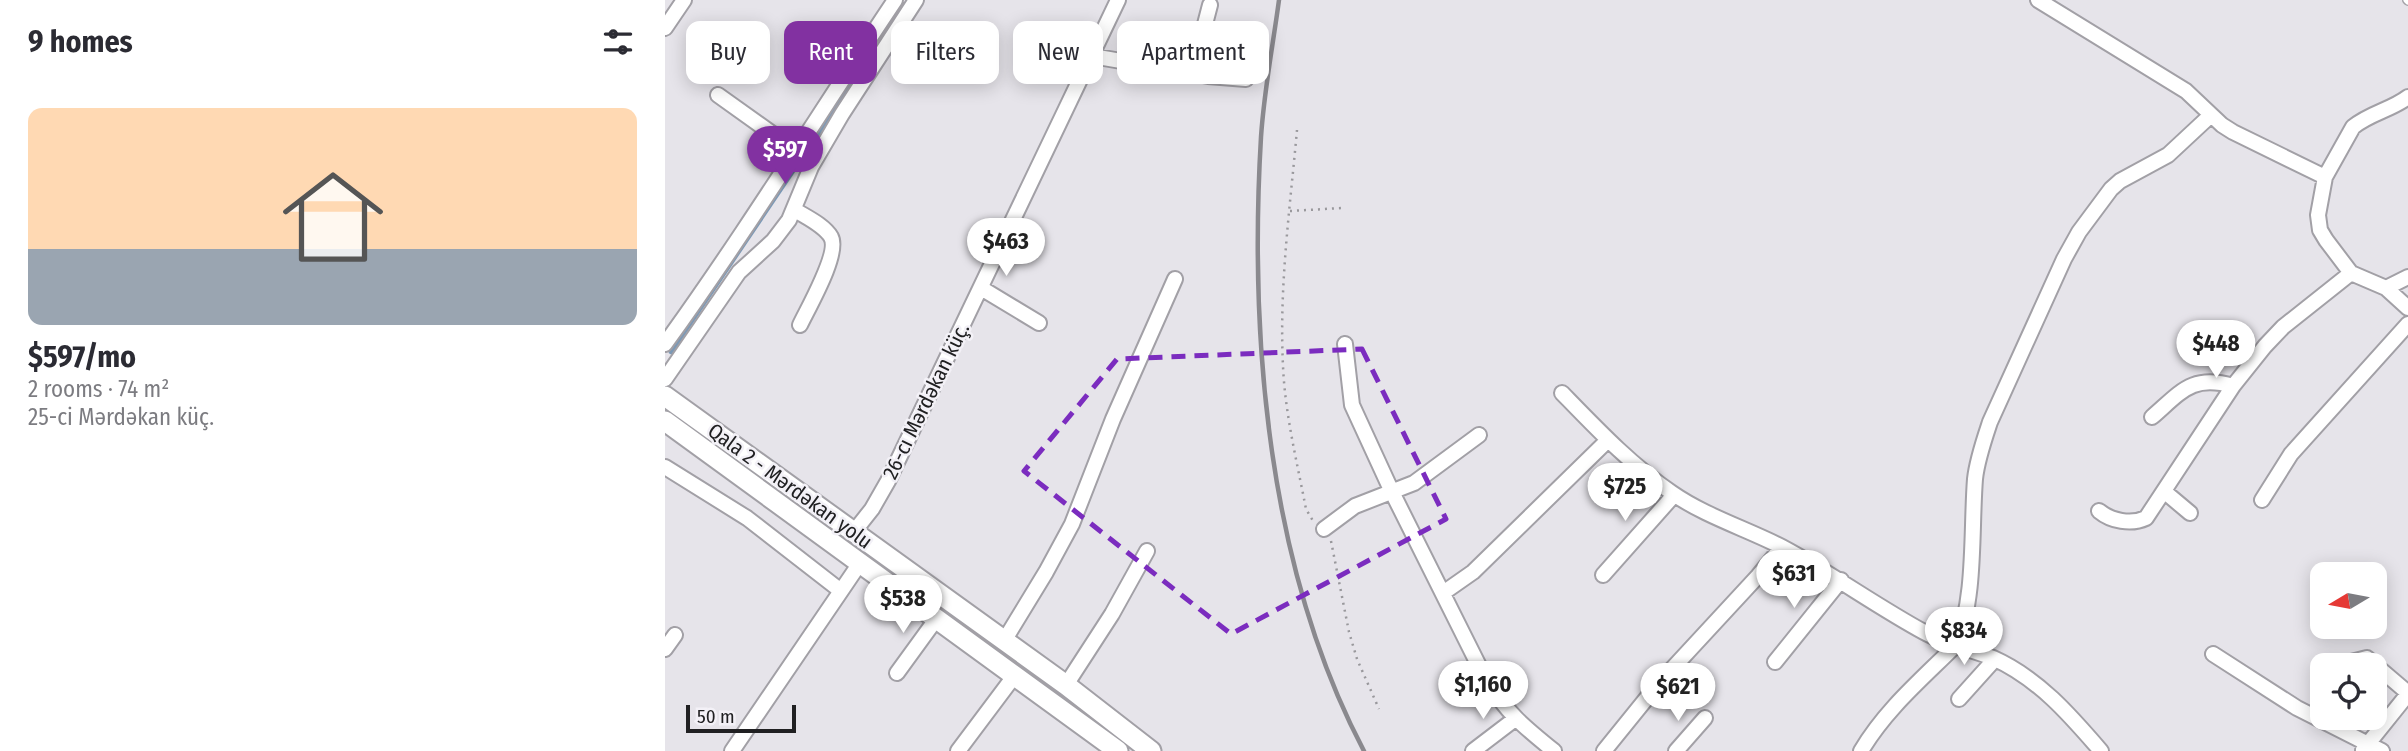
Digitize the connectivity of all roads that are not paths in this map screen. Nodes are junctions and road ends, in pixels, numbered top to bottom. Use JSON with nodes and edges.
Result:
{"nodes":[{"id":1,"x":684,"y":0,"type":"edge"},
{"id":2,"x":895,"y":0,"type":"edge"},
{"id":3,"x":916,"y":0,"type":"edge"},
{"id":4,"x":1118,"y":0,"type":"edge"},
{"id":5,"x":2038,"y":0,"type":"edge"},
{"id":6,"x":1210,"y":5,"type":"dead end"},
{"id":7,"x":1206,"y":21,"type":"edge"},
{"id":8,"x":665,"y":28,"type":"edge"},
{"id":9,"x":1103,"y":32,"type":"edge"},
{"id":10,"x":1079,"y":84,"type":"edge"},
{"id":11,"x":718,"y":95,"type":"dead end"},
{"id":12,"x":2408,"y":97,"type":"edge"},
{"id":13,"x":2211,"y":115,"type":"junction"},
{"id":14,"x":795,"y":150,"type":"junction"},
{"id":15,"x":2325,"y":177,"type":"junction"},
{"id":16,"x":795,"y":210,"type":"junction"},
{"id":17,"x":2351,"y":273,"type":"junction"},
{"id":18,"x":2408,"y":276,"type":"edge"},
{"id":19,"x":1175,"y":279,"type":"dead end"},
{"id":20,"x":981,"y":288,"type":"junction"},
{"id":21,"x":2386,"y":288,"type":"junction"},
{"id":22,"x":2408,"y":308,"type":"edge"},
{"id":23,"x":1039,"y":323,"type":"dead end"},
{"id":24,"x":2408,"y":324,"type":"edge"},
{"id":25,"x":800,"y":325,"type":"dead end"},
{"id":26,"x":665,"y":344,"type":"edge"},
{"id":27,"x":1345,"y":344,"type":"dead end"},
{"id":28,"x":665,"y":379,"type":"edge"},
{"id":29,"x":2233,"y":386,"type":"junction"},
{"id":30,"x":1562,"y":393,"type":"dead end"},
{"id":31,"x":665,"y":396,"type":"edge"},
{"id":32,"x":2153,"y":417,"type":"dead end"},
{"id":33,"x":665,"y":421,"type":"edge"},
{"id":34,"x":1479,"y":435,"type":"dead end"},
{"id":35,"x":1608,"y":440,"type":"junction"},
{"id":36,"x":665,"y":467,"type":"edge"},
{"id":37,"x":1392,"y":492,"type":"junction"},
{"id":38,"x":2165,"y":492,"type":"junction"},
{"id":39,"x":1674,"y":495,"type":"junction"},
{"id":40,"x":2262,"y":500,"type":"dead end"},
{"id":41,"x":2099,"y":510,"type":"dead end"},
{"id":42,"x":2190,"y":513,"type":"dead end"},
{"id":43,"x":1324,"y":529,"type":"road end"},
{"id":44,"x":853,"y":533,"type":"junction"},
{"id":45,"x":1782,"y":547,"type":"junction"},
{"id":46,"x":841,"y":549,"type":"junction"},
{"id":47,"x":1147,"y":551,"type":"dead end"},
{"id":48,"x":860,"y":563,"type":"junction"},
{"id":49,"x":1603,"y":575,"type":"dead end"},
{"id":50,"x":1841,"y":580,"type":"junction"},
{"id":51,"x":841,"y":591,"type":"junction"},
{"id":52,"x":1443,"y":593,"type":"junction"},
{"id":53,"x":937,"y":618,"type":"junction"},
{"id":54,"x":675,"y":635,"type":"dead end"},
{"id":55,"x":1004,"y":641,"type":"junction"},
{"id":56,"x":1956,"y":645,"type":"junction"},
{"id":57,"x":665,"y":649,"type":"edge"},
{"id":58,"x":2213,"y":654,"type":"dead end"},
{"id":59,"x":1995,"y":659,"type":"junction"},
{"id":60,"x":1775,"y":662,"type":"dead end"},
{"id":61,"x":897,"y":673,"type":"dead end"},
{"id":62,"x":1015,"y":675,"type":"junction"},
{"id":63,"x":2387,"y":675,"type":"edge"},
{"id":64,"x":1066,"y":685,"type":"junction"},
{"id":65,"x":2408,"y":693,"type":"edge"},
{"id":66,"x":1959,"y":699,"type":"dead end"},
{"id":67,"x":1705,"y":718,"type":"dead end"},
{"id":68,"x":1515,"y":719,"type":"junction"},
{"id":69,"x":2365,"y":747,"type":"edge"},
{"id":70,"x":1112,"y":749,"type":"edge"},
{"id":71,"x":731,"y":751,"type":"edge"},
{"id":72,"x":958,"y":751,"type":"edge"},
{"id":73,"x":1151,"y":751,"type":"edge"},
{"id":74,"x":1473,"y":751,"type":"edge"},
{"id":75,"x":1555,"y":751,"type":"edge"},
{"id":76,"x":1604,"y":751,"type":"edge"},
{"id":77,"x":1676,"y":751,"type":"edge"},
{"id":78,"x":1861,"y":751,"type":"edge"},
{"id":79,"x":2101,"y":751,"type":"edge"},
{"id":80,"x":2382,"y":751,"type":"edge"}],
"edges":[{"from":1,"to":8,"type":"street"},
{"from":2,"to":14,"type":"street"},
{"from":3,"to":16,"type":"street"},
{"from":4,"to":9,"type":"street","name":"26-cı Mərdəkan küç."},
{"from":5,"to":13,"type":"street"},
{"from":6,"to":7,"type":"street"},
{"from":10,"to":20,"type":"street","name":"26-cı Mərdəkan küç."},
{"from":11,"to":14,"type":"street"},
{"from":12,"to":15,"type":"street"},
{"from":13,"to":15,"type":"street"},
{"from":13,"to":56,"type":"street"},
{"from":14,"to":26,"type":"street"},
{"from":15,"to":17,"type":"street"},
{"from":16,"to":25,"type":"street"},
{"from":16,"to":28,"type":"street"},
{"from":17,"to":21,"type":"street"},
{"from":17,"to":29,"type":"street"},
{"from":18,"to":21,"type":"street"},
{"from":19,"to":55,"type":"street"},
{"from":20,"to":23,"type":"street"},
{"from":20,"to":44,"type":"street","name":"26-cı Mərdəkan küç."},
{"from":21,"to":22,"type":"street"},
{"from":24,"to":40,"type":"street"},
{"from":27,"to":37,"type":"street"},
{"from":29,"to":32,"type":"street"},
{"from":29,"to":38,"type":"street"},
{"from":30,"to":35,"type":"street"},
{"from":31,"to":44,"type":"main road","name":"Qala 2 - Mərdəkan yolu"},
{"from":33,"to":46,"type":"main road"},
{"from":34,"to":37,"type":"street"},
{"from":35,"to":39,"type":"street"},
{"from":35,"to":52,"type":"street"},
{"from":36,"to":51,"type":"street"},
{"from":37,"to":43,"type":"street"},
{"from":37,"to":52,"type":"street"},
{"from":38,"to":41,"type":"street"},
{"from":38,"to":42,"type":"street"},
{"from":39,"to":45,"type":"street"},
{"from":39,"to":49,"type":"street"},
{"from":44,"to":46,"type":"main road"},
{"from":44,"to":55,"type":"main road","name":"Qala 2 - Mərdəkan yolu"},
{"from":45,"to":50,"type":"street"},
{"from":45,"to":76,"type":"street"},
{"from":46,"to":48,"type":"main road"},
{"from":47,"to":64,"type":"street"},
{"from":48,"to":51,"type":"street"},
{"from":48,"to":53,"type":"main road"},
{"from":50,"to":56,"type":"street"},
{"from":50,"to":60,"type":"street"},
{"from":51,"to":71,"type":"street"},
{"from":52,"to":68,"type":"street"},
{"from":53,"to":61,"type":"street"},
{"from":53,"to":62,"type":"main road"},
{"from":54,"to":57,"type":"street"},
{"from":55,"to":64,"type":"main road","name":"Qala 2 - Mərdəkan yolu"},
{"from":56,"to":59,"type":"street"},
{"from":56,"to":78,"type":"street"},
{"from":58,"to":69,"type":"street"},
{"from":59,"to":66,"type":"street"},
{"from":59,"to":79,"type":"street"},
{"from":62,"to":70,"type":"main road"},
{"from":62,"to":72,"type":"street"},
{"from":63,"to":65,"type":"street"},
{"from":64,"to":73,"type":"main road","name":"Qala 2 - Mərdəkan yolu"},
{"from":65,"to":69,"type":"street"},
{"from":67,"to":77,"type":"street"},
{"from":68,"to":74,"type":"street"},
{"from":68,"to":75,"type":"street"},
{"from":69,"to":80,"type":"street"}]}
